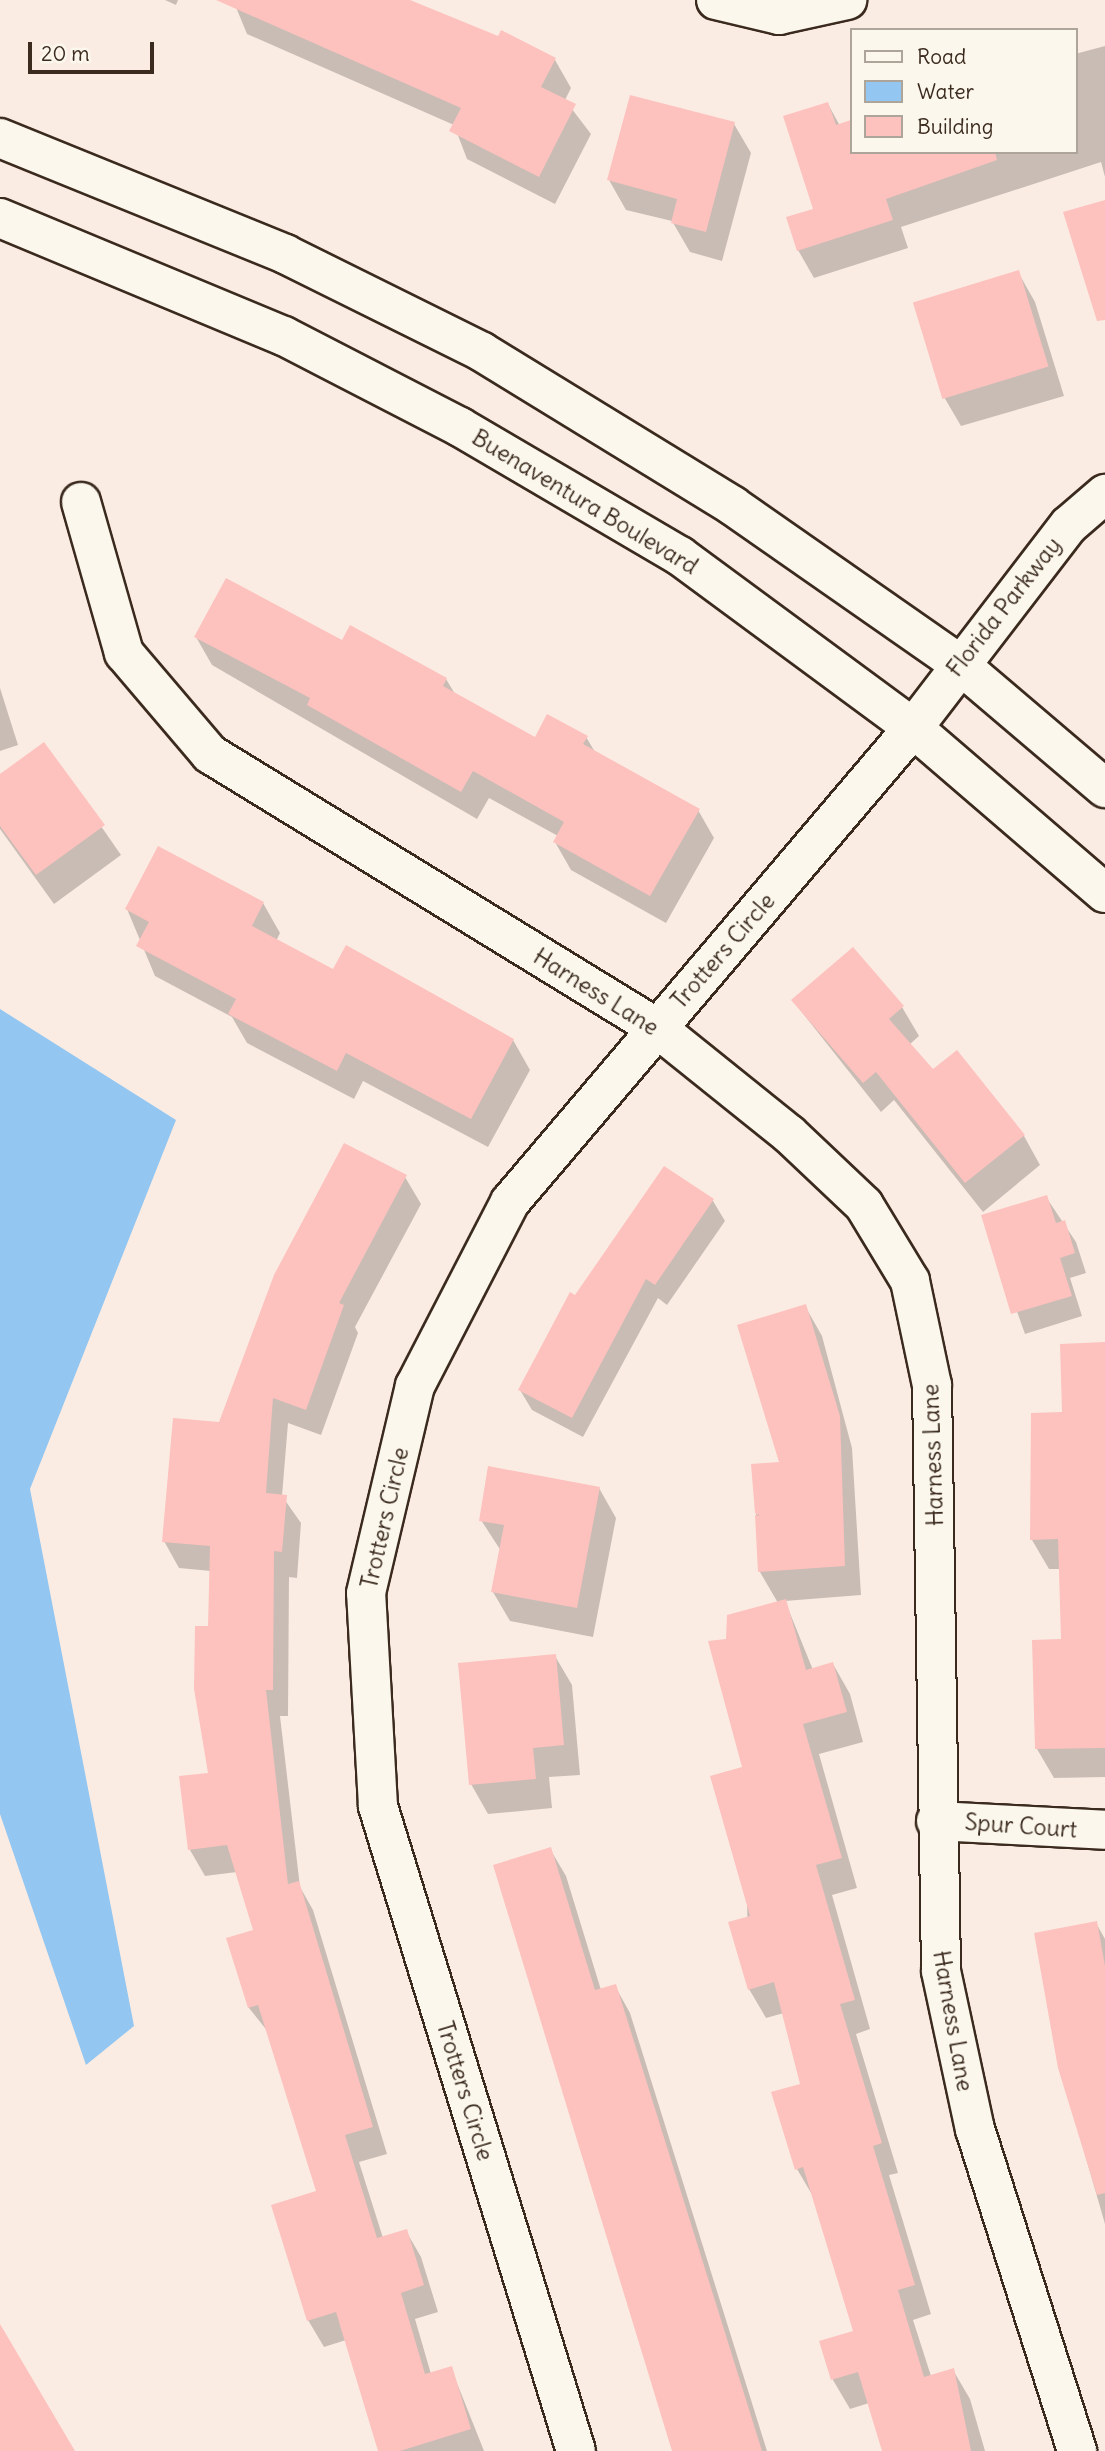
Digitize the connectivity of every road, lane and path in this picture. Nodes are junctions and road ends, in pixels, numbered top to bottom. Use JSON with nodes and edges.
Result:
{"nodes":[{"id":1,"x":716,"y":0,"type":"edge"},
{"id":2,"x":846,"y":0,"type":"edge"},
{"id":3,"x":0,"y":138,"type":"edge"},
{"id":4,"x":0,"y":218,"type":"edge"},
{"id":5,"x":1105,"y":494,"type":"edge"},
{"id":6,"x":82,"y":502,"type":"dead end"},
{"id":7,"x":958,"y":663,"type":"junction"},
{"id":8,"x":913,"y":728,"type":"junction"},
{"id":9,"x":1105,"y":788,"type":"edge"},
{"id":10,"x":1105,"y":893,"type":"edge"},
{"id":11,"x":657,"y":1028,"type":"junction"},
{"id":12,"x":936,"y":1821,"type":"junction"},
{"id":13,"x":1105,"y":1830,"type":"edge"},
{"id":14,"x":576,"y":2451,"type":"edge"},
{"id":15,"x":1077,"y":2451,"type":"edge"}],
"edges":[{"from":1,"to":2,"type":"street"},
{"from":3,"to":7,"type":"street"},
{"from":4,"to":8,"type":"street","name":"Buenaventura Boulevard"},
{"from":5,"to":7,"type":"street","name":"Florida Parkway"},
{"from":6,"to":11,"type":"street","name":"Harness Lane"},
{"from":7,"to":8,"type":"street","name":"Florida Parkway"},
{"from":7,"to":9,"type":"street"},
{"from":8,"to":10,"type":"street","name":"Buenaventura Boulevard"},
{"from":8,"to":11,"type":"street","name":"Trotters Circle"},
{"from":11,"to":12,"type":"street","name":"Harness Lane"},
{"from":11,"to":14,"type":"street","name":"Trotters Circle"},
{"from":12,"to":13,"type":"street","name":"Spur Court"},
{"from":12,"to":15,"type":"street","name":"Harness Lane"}]}
